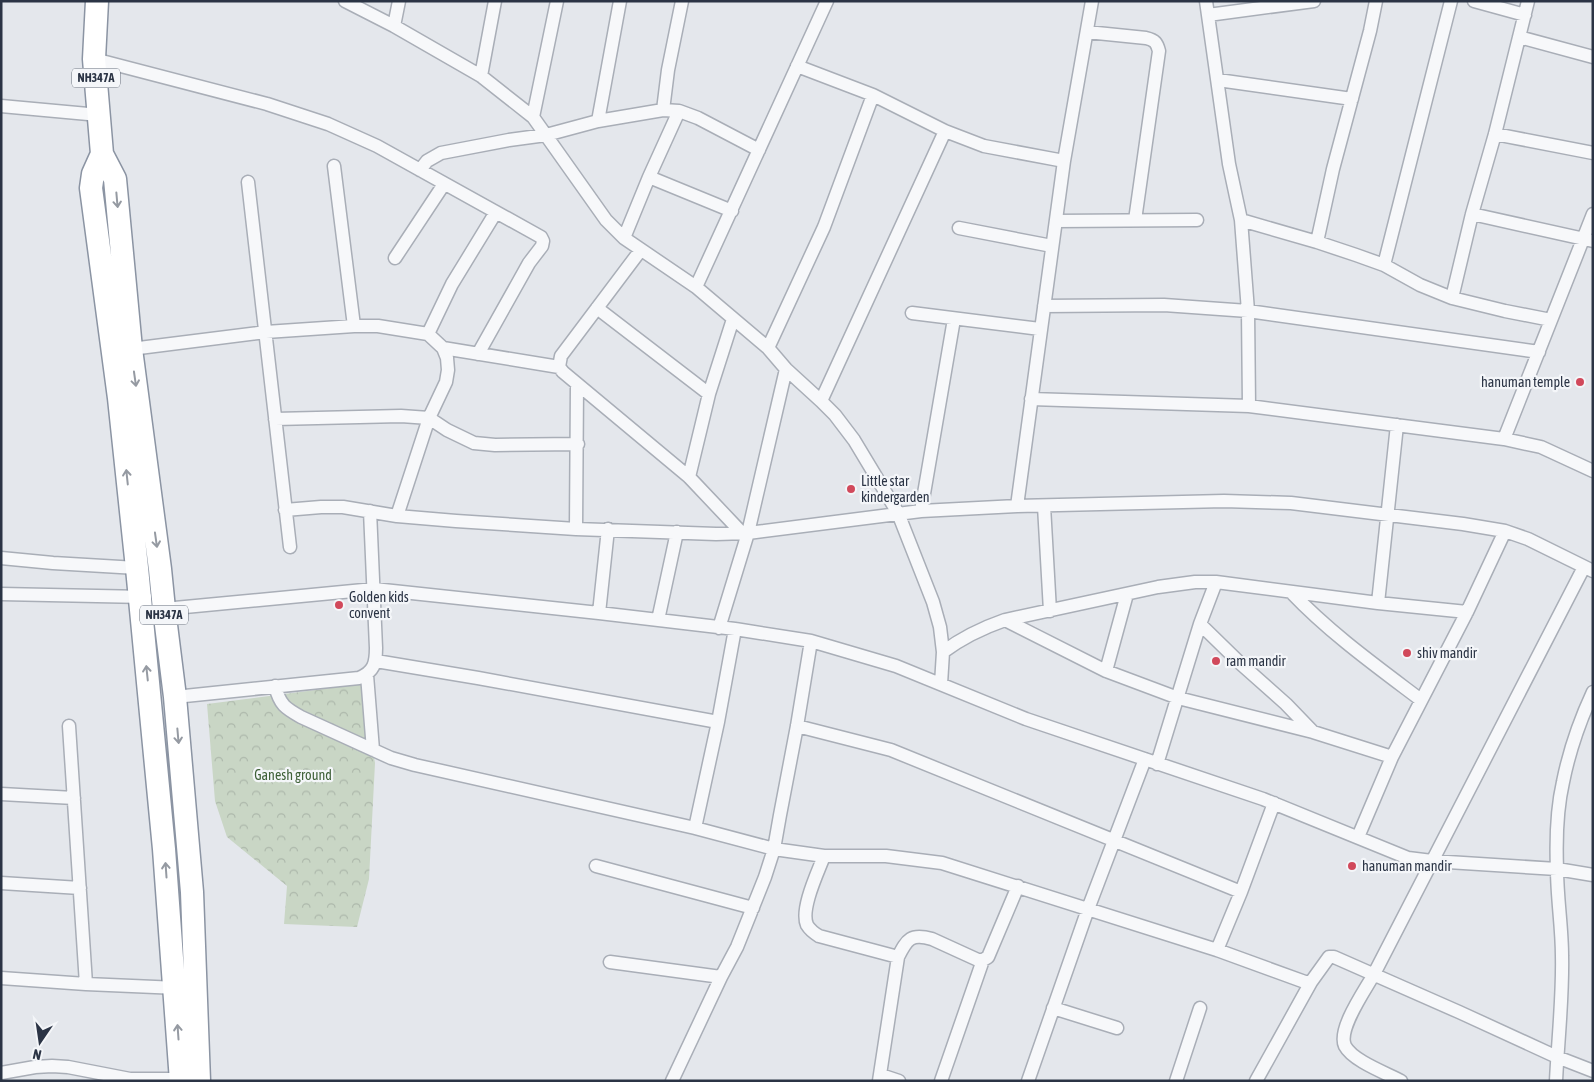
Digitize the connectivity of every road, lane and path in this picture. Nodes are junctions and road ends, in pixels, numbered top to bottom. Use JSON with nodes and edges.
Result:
{"nodes":[{"id":1,"x":97,"y":1,"type":"edge"},
{"id":2,"x":345,"y":1,"type":"edge"},
{"id":3,"x":399,"y":1,"type":"edge"},
{"id":4,"x":495,"y":1,"type":"edge"},
{"id":5,"x":557,"y":1,"type":"edge"},
{"id":6,"x":620,"y":1,"type":"edge"},
{"id":7,"x":682,"y":1,"type":"edge"},
{"id":8,"x":827,"y":1,"type":"edge"},
{"id":9,"x":1092,"y":1,"type":"edge"},
{"id":10,"x":1206,"y":1,"type":"edge"},
{"id":11,"x":1314,"y":1,"type":"edge"},
{"id":12,"x":1376,"y":1,"type":"edge"},
{"id":13,"x":1451,"y":1,"type":"edge"},
{"id":14,"x":1474,"y":1,"type":"edge"},
{"id":15,"x":1528,"y":1,"type":"edge"},
{"id":16,"x":1208,"y":15,"type":"junction"},
{"id":17,"x":1525,"y":15,"type":"junction"},
{"id":18,"x":394,"y":26,"type":"junction"},
{"id":19,"x":1087,"y":32,"type":"junction"},
{"id":20,"x":1519,"y":37,"type":"junction"},
{"id":21,"x":1593,"y":57,"type":"edge"},
{"id":22,"x":94,"y":59,"type":"junction"},
{"id":23,"x":797,"y":66,"type":"junction"},
{"id":24,"x":481,"y":76,"type":"junction"},
{"id":25,"x":1218,"y":80,"type":"junction"},
{"id":26,"x":873,"y":96,"type":"junction"},
{"id":27,"x":1352,"y":99,"type":"junction"},
{"id":28,"x":1,"y":106,"type":"edge"},
{"id":29,"x":663,"y":110,"type":"junction"},
{"id":30,"x":678,"y":111,"type":"junction"},
{"id":31,"x":99,"y":115,"type":"junction"},
{"id":32,"x":533,"y":117,"type":"junction"},
{"id":33,"x":598,"y":121,"type":"junction"},
{"id":34,"x":945,"y":131,"type":"junction"},
{"id":35,"x":1495,"y":134,"type":"junction"},
{"id":36,"x":546,"y":135,"type":"junction"},
{"id":37,"x":759,"y":150,"type":"junction"},
{"id":38,"x":1593,"y":153,"type":"edge"},
{"id":39,"x":102,"y":154,"type":"junction"},
{"id":40,"x":1064,"y":161,"type":"junction"},
{"id":41,"x":334,"y":166,"type":"dead end"},
{"id":42,"x":420,"y":170,"type":"junction"},
{"id":43,"x":649,"y":177,"type":"junction"},
{"id":44,"x":248,"y":182,"type":"dead end"},
{"id":45,"x":444,"y":184,"type":"junction"},
{"id":46,"x":732,"y":211,"type":"junction"},
{"id":47,"x":496,"y":212,"type":"junction"},
{"id":48,"x":1472,"y":214,"type":"junction"},
{"id":49,"x":1593,"y":214,"type":"edge"},
{"id":50,"x":1135,"y":220,"type":"junction"},
{"id":51,"x":1196,"y":220,"type":"dead end"},
{"id":52,"x":1241,"y":220,"type":"junction"},
{"id":53,"x":1056,"y":221,"type":"junction"},
{"id":54,"x":959,"y":228,"type":"dead end"},
{"id":55,"x":624,"y":238,"type":"junction"},
{"id":56,"x":1588,"y":240,"type":"edge"},
{"id":57,"x":1317,"y":242,"type":"junction"},
{"id":58,"x":1052,"y":246,"type":"junction"},
{"id":59,"x":640,"y":250,"type":"junction"},
{"id":60,"x":395,"y":258,"type":"dead end"},
{"id":61,"x":1384,"y":265,"type":"junction"},
{"id":62,"x":696,"y":287,"type":"junction"},
{"id":63,"x":1452,"y":298,"type":"junction"},
{"id":64,"x":1044,"y":306,"type":"junction"},
{"id":65,"x":597,"y":308,"type":"junction"},
{"id":66,"x":1248,"y":310,"type":"junction"},
{"id":67,"x":912,"y":313,"type":"dead end"},
{"id":68,"x":733,"y":319,"type":"junction"},
{"id":69,"x":954,"y":319,"type":"junction"},
{"id":70,"x":1551,"y":320,"type":"junction"},
{"id":71,"x":354,"y":326,"type":"junction"},
{"id":72,"x":1040,"y":329,"type":"junction"},
{"id":73,"x":266,"y":332,"type":"junction"},
{"id":74,"x":428,"y":334,"type":"junction"},
{"id":75,"x":443,"y":348,"type":"junction"},
{"id":76,"x":768,"y":348,"type":"junction"},
{"id":77,"x":131,"y":349,"type":"junction"},
{"id":78,"x":1539,"y":352,"type":"junction"},
{"id":79,"x":478,"y":354,"type":"junction"},
{"id":80,"x":560,"y":367,"type":"junction"},
{"id":81,"x":786,"y":370,"type":"junction"},
{"id":82,"x":577,"y":384,"type":"junction"},
{"id":83,"x":709,"y":394,"type":"junction"},
{"id":84,"x":1031,"y":399,"type":"junction"},
{"id":85,"x":821,"y":401,"type":"junction"},
{"id":86,"x":1249,"y":406,"type":"junction"},
{"id":87,"x":429,"y":418,"type":"junction"},
{"id":88,"x":275,"y":419,"type":"junction"},
{"id":89,"x":1396,"y":425,"type":"junction"},
{"id":90,"x":1504,"y":439,"type":"junction"},
{"id":91,"x":578,"y":444,"type":"junction"},
{"id":92,"x":1593,"y":471,"type":"edge"},
{"id":93,"x":690,"y":477,"type":"junction"},
{"id":94,"x":1017,"y":506,"type":"junction"},
{"id":95,"x":1044,"y":506,"type":"junction"},
{"id":96,"x":285,"y":510,"type":"junction"},
{"id":97,"x":370,"y":511,"type":"junction"},
{"id":98,"x":920,"y":511,"type":"junction"},
{"id":99,"x":898,"y":513,"type":"junction"},
{"id":100,"x":1387,"y":514,"type":"junction"},
{"id":101,"x":397,"y":516,"type":"junction"},
{"id":102,"x":576,"y":529,"type":"junction"},
{"id":103,"x":608,"y":529,"type":"junction"},
{"id":104,"x":1505,"y":531,"type":"junction"},
{"id":105,"x":677,"y":532,"type":"junction"},
{"id":106,"x":745,"y":533,"type":"junction"},
{"id":107,"x":290,"y":547,"type":"dead end"},
{"id":108,"x":1,"y":558,"type":"edge"},
{"id":109,"x":137,"y":568,"type":"junction"},
{"id":110,"x":1588,"y":569,"type":"edge"},
{"id":111,"x":1216,"y":582,"type":"junction"},
{"id":112,"x":374,"y":589,"type":"junction"},
{"id":113,"x":1291,"y":592,"type":"junction"},
{"id":114,"x":1,"y":594,"type":"edge"},
{"id":115,"x":1127,"y":594,"type":"junction"},
{"id":116,"x":140,"y":597,"type":"junction"},
{"id":117,"x":1378,"y":603,"type":"junction"},
{"id":118,"x":163,"y":604,"type":"junction"},
{"id":119,"x":1050,"y":611,"type":"junction"},
{"id":120,"x":1467,"y":612,"type":"junction"},
{"id":121,"x":599,"y":613,"type":"junction"},
{"id":122,"x":658,"y":620,"type":"junction"},
{"id":123,"x":1005,"y":620,"type":"junction"},
{"id":124,"x":1200,"y":624,"type":"junction"},
{"id":125,"x":719,"y":628,"type":"junction"},
{"id":126,"x":735,"y":630,"type":"junction"},
{"id":127,"x":810,"y":641,"type":"junction"},
{"id":128,"x":943,"y":652,"type":"junction"},
{"id":129,"x":376,"y":661,"type":"junction"},
{"id":130,"x":1106,"y":671,"type":"junction"},
{"id":131,"x":366,"y":675,"type":"junction"},
{"id":132,"x":940,"y":684,"type":"junction"},
{"id":133,"x":276,"y":686,"type":"junction"},
{"id":134,"x":1593,"y":692,"type":"edge"},
{"id":135,"x":174,"y":697,"type":"junction"},
{"id":136,"x":1178,"y":698,"type":"junction"},
{"id":137,"x":1421,"y":700,"type":"junction"},
{"id":138,"x":718,"y":722,"type":"junction"},
{"id":139,"x":70,"y":726,"type":"dead end"},
{"id":140,"x":797,"y":726,"type":"junction"},
{"id":141,"x":1313,"y":732,"type":"junction"},
{"id":142,"x":373,"y":750,"type":"junction"},
{"id":143,"x":1392,"y":756,"type":"junction"},
{"id":144,"x":1151,"y":761,"type":"junction"},
{"id":145,"x":1,"y":794,"type":"edge"},
{"id":146,"x":74,"y":798,"type":"junction"},
{"id":147,"x":1274,"y":803,"type":"junction"},
{"id":148,"x":695,"y":828,"type":"junction"},
{"id":149,"x":1358,"y":837,"type":"junction"},
{"id":150,"x":1113,"y":841,"type":"junction"},
{"id":151,"x":774,"y":849,"type":"junction"},
{"id":152,"x":824,"y":856,"type":"junction"},
{"id":153,"x":1432,"y":861,"type":"junction"},
{"id":154,"x":596,"y":866,"type":"dead end"},
{"id":155,"x":1557,"y":869,"type":"junction"},
{"id":156,"x":1593,"y":875,"type":"edge"},
{"id":157,"x":1,"y":883,"type":"edge"},
{"id":158,"x":1018,"y":886,"type":"junction"},
{"id":159,"x":80,"y":888,"type":"junction"},
{"id":160,"x":1241,"y":892,"type":"junction"},
{"id":161,"x":754,"y":908,"type":"junction"},
{"id":162,"x":1088,"y":909,"type":"junction"},
{"id":163,"x":1217,"y":950,"type":"junction"},
{"id":164,"x":898,"y":957,"type":"junction"},
{"id":165,"x":983,"y":960,"type":"junction"},
{"id":166,"x":610,"y":962,"type":"dead end"},
{"id":167,"x":1374,"y":974,"type":"junction"},
{"id":168,"x":721,"y":977,"type":"junction"},
{"id":169,"x":1,"y":978,"type":"edge"},
{"id":170,"x":1311,"y":982,"type":"junction"},
{"id":171,"x":86,"y":984,"type":"junction"},
{"id":172,"x":185,"y":989,"type":"junction"},
{"id":173,"x":1053,"y":1008,"type":"junction"},
{"id":174,"x":1200,"y":1008,"type":"dead end"},
{"id":175,"x":1117,"y":1028,"type":"dead end"},
{"id":176,"x":1557,"y":1057,"type":"junction"},
{"id":177,"x":1,"y":1072,"type":"edge"},
{"id":178,"x":1593,"y":1072,"type":"edge"},
{"id":179,"x":880,"y":1078,"type":"edge"},
{"id":180,"x":187,"y":1080,"type":"edge"},
{"id":181,"x":672,"y":1081,"type":"edge"},
{"id":182,"x":900,"y":1081,"type":"edge"},
{"id":183,"x":940,"y":1081,"type":"edge"},
{"id":184,"x":1028,"y":1081,"type":"edge"},
{"id":185,"x":1176,"y":1081,"type":"edge"},
{"id":186,"x":1256,"y":1081,"type":"edge"},
{"id":187,"x":1401,"y":1081,"type":"edge"},
{"id":188,"x":1556,"y":1081,"type":"edge"}],
"edges":[{"from":1,"to":22,"type":"highway","number":"NH347A"},
{"from":2,"to":18,"type":"street"},
{"from":3,"to":18,"type":"street"},
{"from":4,"to":24,"type":"street"},
{"from":5,"to":32,"type":"street"},
{"from":6,"to":33,"type":"street"},
{"from":7,"to":29,"type":"street"},
{"from":8,"to":23,"type":"street"},
{"from":9,"to":19,"type":"street"},
{"from":10,"to":16,"type":"street"},
{"from":11,"to":16,"type":"street"},
{"from":12,"to":27,"type":"street"},
{"from":13,"to":61,"type":"street"},
{"from":14,"to":17,"type":"street"},
{"from":15,"to":17,"type":"street"},
{"from":16,"to":25,"type":"street"},
{"from":17,"to":20,"type":"street"},
{"from":18,"to":24,"type":"street"},
{"from":19,"to":40,"type":"street"},
{"from":19,"to":50,"type":"street"},
{"from":20,"to":21,"type":"street"},
{"from":20,"to":35,"type":"street"},
{"from":22,"to":31,"type":"highway","number":"NH347A"},
{"from":22,"to":42,"type":"street"},
{"from":23,"to":26,"type":"street"},
{"from":23,"to":37,"type":"street"},
{"from":24,"to":32,"type":"street"},
{"from":25,"to":27,"type":"street"},
{"from":25,"to":52,"type":"street"},
{"from":26,"to":34,"type":"street"},
{"from":26,"to":76,"type":"street"},
{"from":27,"to":57,"type":"street"},
{"from":28,"to":31,"type":"street"},
{"from":29,"to":30,"type":"street"},
{"from":29,"to":33,"type":"street"},
{"from":30,"to":37,"type":"street"},
{"from":30,"to":43,"type":"street"},
{"from":31,"to":39,"type":"highway","number":"NH347A"},
{"from":32,"to":36,"type":"street"},
{"from":33,"to":36,"type":"street"},
{"from":34,"to":40,"type":"street"},
{"from":34,"to":85,"type":"street"},
{"from":35,"to":38,"type":"street"},
{"from":35,"to":48,"type":"street"},
{"from":36,"to":42,"type":"street"},
{"from":36,"to":55,"type":"street"},
{"from":37,"to":46,"type":"street"},
{"from":39,"to":77,"type":"highway","number":"NH347A","one_way":true},
{"from":109,"to":39,"type":"highway","number":"NH347A","one_way":true},
{"from":40,"to":53,"type":"street"},
{"from":41,"to":71,"type":"street"},
{"from":42,"to":45,"type":"street"},
{"from":43,"to":46,"type":"street"},
{"from":43,"to":55,"type":"street"},
{"from":44,"to":73,"type":"street"},
{"from":45,"to":47,"type":"street"},
{"from":45,"to":60,"type":"street"},
{"from":46,"to":62,"type":"street"},
{"from":47,"to":74,"type":"street"},
{"from":47,"to":79,"type":"street"},
{"from":48,"to":56,"type":"street"},
{"from":48,"to":63,"type":"street"},
{"from":49,"to":56,"type":"street"},
{"from":50,"to":51,"type":"street"},
{"from":50,"to":53,"type":"street"},
{"from":52,"to":57,"type":"street"},
{"from":52,"to":66,"type":"street"},
{"from":53,"to":58,"type":"street"},
{"from":54,"to":58,"type":"street"},
{"from":55,"to":59,"type":"street"},
{"from":56,"to":70,"type":"street"},
{"from":57,"to":61,"type":"street"},
{"from":58,"to":64,"type":"street"},
{"from":59,"to":62,"type":"street"},
{"from":59,"to":65,"type":"street"},
{"from":61,"to":63,"type":"street"},
{"from":62,"to":68,"type":"street"},
{"from":63,"to":70,"type":"street"},
{"from":64,"to":66,"type":"street"},
{"from":64,"to":72,"type":"street"},
{"from":65,"to":80,"type":"street"},
{"from":65,"to":83,"type":"street"},
{"from":66,"to":78,"type":"street"},
{"from":66,"to":86,"type":"street"},
{"from":67,"to":69,"type":"street"},
{"from":68,"to":76,"type":"street"},
{"from":68,"to":83,"type":"street"},
{"from":69,"to":72,"type":"street"},
{"from":69,"to":98,"type":"street"},
{"from":70,"to":78,"type":"street"},
{"from":71,"to":73,"type":"street"},
{"from":71,"to":74,"type":"street"},
{"from":72,"to":84,"type":"street"},
{"from":73,"to":77,"type":"street"},
{"from":73,"to":88,"type":"street"},
{"from":74,"to":75,"type":"street"},
{"from":75,"to":79,"type":"street"},
{"from":75,"to":87,"type":"street"},
{"from":76,"to":81,"type":"street"},
{"from":77,"to":118,"type":"highway","number":"NH347A","one_way":true},
{"from":78,"to":90,"type":"street"},
{"from":79,"to":80,"type":"street"},
{"from":80,"to":82,"type":"street"},
{"from":81,"to":85,"type":"street"},
{"from":81,"to":106,"type":"street"},
{"from":82,"to":91,"type":"street"},
{"from":82,"to":93,"type":"street"},
{"from":83,"to":93,"type":"street"},
{"from":84,"to":86,"type":"street"},
{"from":84,"to":94,"type":"street"},
{"from":85,"to":99,"type":"street"},
{"from":86,"to":89,"type":"street"},
{"from":87,"to":88,"type":"street"},
{"from":87,"to":91,"type":"street"},
{"from":87,"to":101,"type":"street"},
{"from":88,"to":96,"type":"street"},
{"from":89,"to":90,"type":"street"},
{"from":89,"to":100,"type":"street"},
{"from":90,"to":92,"type":"street"},
{"from":91,"to":102,"type":"street"},
{"from":93,"to":106,"type":"street"},
{"from":94,"to":95,"type":"street"},
{"from":94,"to":98,"type":"street"},
{"from":95,"to":100,"type":"street"},
{"from":95,"to":119,"type":"street"},
{"from":96,"to":97,"type":"street"},
{"from":96,"to":107,"type":"street"},
{"from":97,"to":101,"type":"street"},
{"from":97,"to":112,"type":"street"},
{"from":98,"to":99,"type":"street"},
{"from":99,"to":106,"type":"street"},
{"from":99,"to":128,"type":"street"},
{"from":100,"to":104,"type":"street"},
{"from":100,"to":117,"type":"street"},
{"from":101,"to":102,"type":"street"},
{"from":102,"to":103,"type":"street"},
{"from":103,"to":105,"type":"street"},
{"from":103,"to":121,"type":"street"},
{"from":104,"to":110,"type":"street"},
{"from":104,"to":120,"type":"street"},
{"from":105,"to":106,"type":"street"},
{"from":105,"to":122,"type":"street"},
{"from":106,"to":125,"type":"street"},
{"from":108,"to":109,"type":"street"},
{"from":109,"to":116,"type":"highway","number":"NH347A"},
{"from":110,"to":153,"type":"street"},
{"from":111,"to":113,"type":"street"},
{"from":111,"to":115,"type":"street"},
{"from":111,"to":124,"type":"street"},
{"from":112,"to":118,"type":"street"},
{"from":112,"to":121,"type":"street"},
{"from":112,"to":129,"type":"street"},
{"from":113,"to":117,"type":"street"},
{"from":113,"to":137,"type":"street"},
{"from":114,"to":116,"type":"street"},
{"from":115,"to":119,"type":"street"},
{"from":115,"to":130,"type":"street"},
{"from":116,"to":118,"type":"street"},
{"from":172,"to":116,"type":"highway","number":"NH347A","one_way":true},
{"from":117,"to":120,"type":"street"},
{"from":118,"to":135,"type":"highway","number":"NH347A"},
{"from":119,"to":123,"type":"street"},
{"from":120,"to":137,"type":"street"},
{"from":121,"to":122,"type":"street"},
{"from":122,"to":125,"type":"street"},
{"from":123,"to":128,"type":"street"},
{"from":123,"to":130,"type":"street"},
{"from":124,"to":136,"type":"street"},
{"from":124,"to":141,"type":"street"},
{"from":125,"to":126,"type":"street"},
{"from":126,"to":127,"type":"street"},
{"from":126,"to":138,"type":"street"},
{"from":127,"to":132,"type":"street"},
{"from":127,"to":140,"type":"street"},
{"from":128,"to":132,"type":"street"},
{"from":129,"to":131,"type":"street"},
{"from":129,"to":138,"type":"street"},
{"from":130,"to":136,"type":"street"},
{"from":131,"to":133,"type":"street"},
{"from":131,"to":142,"type":"street"},
{"from":132,"to":144,"type":"street"},
{"from":133,"to":135,"type":"street"},
{"from":133,"to":142,"type":"street"},
{"from":134,"to":155,"type":"street"},
{"from":135,"to":172,"type":"highway","number":"NH347A","one_way":true},
{"from":136,"to":141,"type":"street"},
{"from":136,"to":144,"type":"street"},
{"from":137,"to":143,"type":"street"},
{"from":138,"to":148,"type":"street"},
{"from":139,"to":146,"type":"street"},
{"from":140,"to":150,"type":"street"},
{"from":140,"to":151,"type":"street"},
{"from":141,"to":143,"type":"street"},
{"from":142,"to":148,"type":"street"},
{"from":143,"to":149,"type":"street"},
{"from":144,"to":147,"type":"street"},
{"from":144,"to":150,"type":"street"},
{"from":145,"to":146,"type":"street"},
{"from":146,"to":159,"type":"street"},
{"from":147,"to":149,"type":"street"},
{"from":147,"to":160,"type":"street"},
{"from":148,"to":151,"type":"street"},
{"from":149,"to":153,"type":"street"},
{"from":150,"to":160,"type":"street"},
{"from":150,"to":162,"type":"street"},
{"from":151,"to":152,"type":"street"},
{"from":151,"to":161,"type":"street"},
{"from":152,"to":158,"type":"street"},
{"from":152,"to":164,"type":"street"},
{"from":153,"to":155,"type":"street"},
{"from":153,"to":167,"type":"street"},
{"from":154,"to":161,"type":"street"},
{"from":155,"to":156,"type":"street"},
{"from":155,"to":176,"type":"street"},
{"from":157,"to":159,"type":"street"},
{"from":158,"to":162,"type":"street"},
{"from":158,"to":165,"type":"street"},
{"from":159,"to":171,"type":"street"},
{"from":160,"to":163,"type":"street"},
{"from":161,"to":168,"type":"street"},
{"from":162,"to":163,"type":"street"},
{"from":162,"to":173,"type":"street"},
{"from":163,"to":170,"type":"street"},
{"from":164,"to":165,"type":"street"},
{"from":164,"to":179,"type":"street"},
{"from":165,"to":183,"type":"street"},
{"from":166,"to":168,"type":"street"},
{"from":167,"to":170,"type":"street"},
{"from":167,"to":176,"type":"street"},
{"from":167,"to":187,"type":"street"},
{"from":168,"to":181,"type":"street"},
{"from":169,"to":171,"type":"street"},
{"from":170,"to":186,"type":"street"},
{"from":171,"to":172,"type":"street"},
{"from":172,"to":180,"type":"highway","number":"NH347A"},
{"from":173,"to":175,"type":"street"},
{"from":173,"to":184,"type":"street"},
{"from":174,"to":185,"type":"street"},
{"from":176,"to":178,"type":"street"},
{"from":176,"to":188,"type":"street"},
{"from":177,"to":180,"type":"street"},
{"from":179,"to":182,"type":"street"}]}
